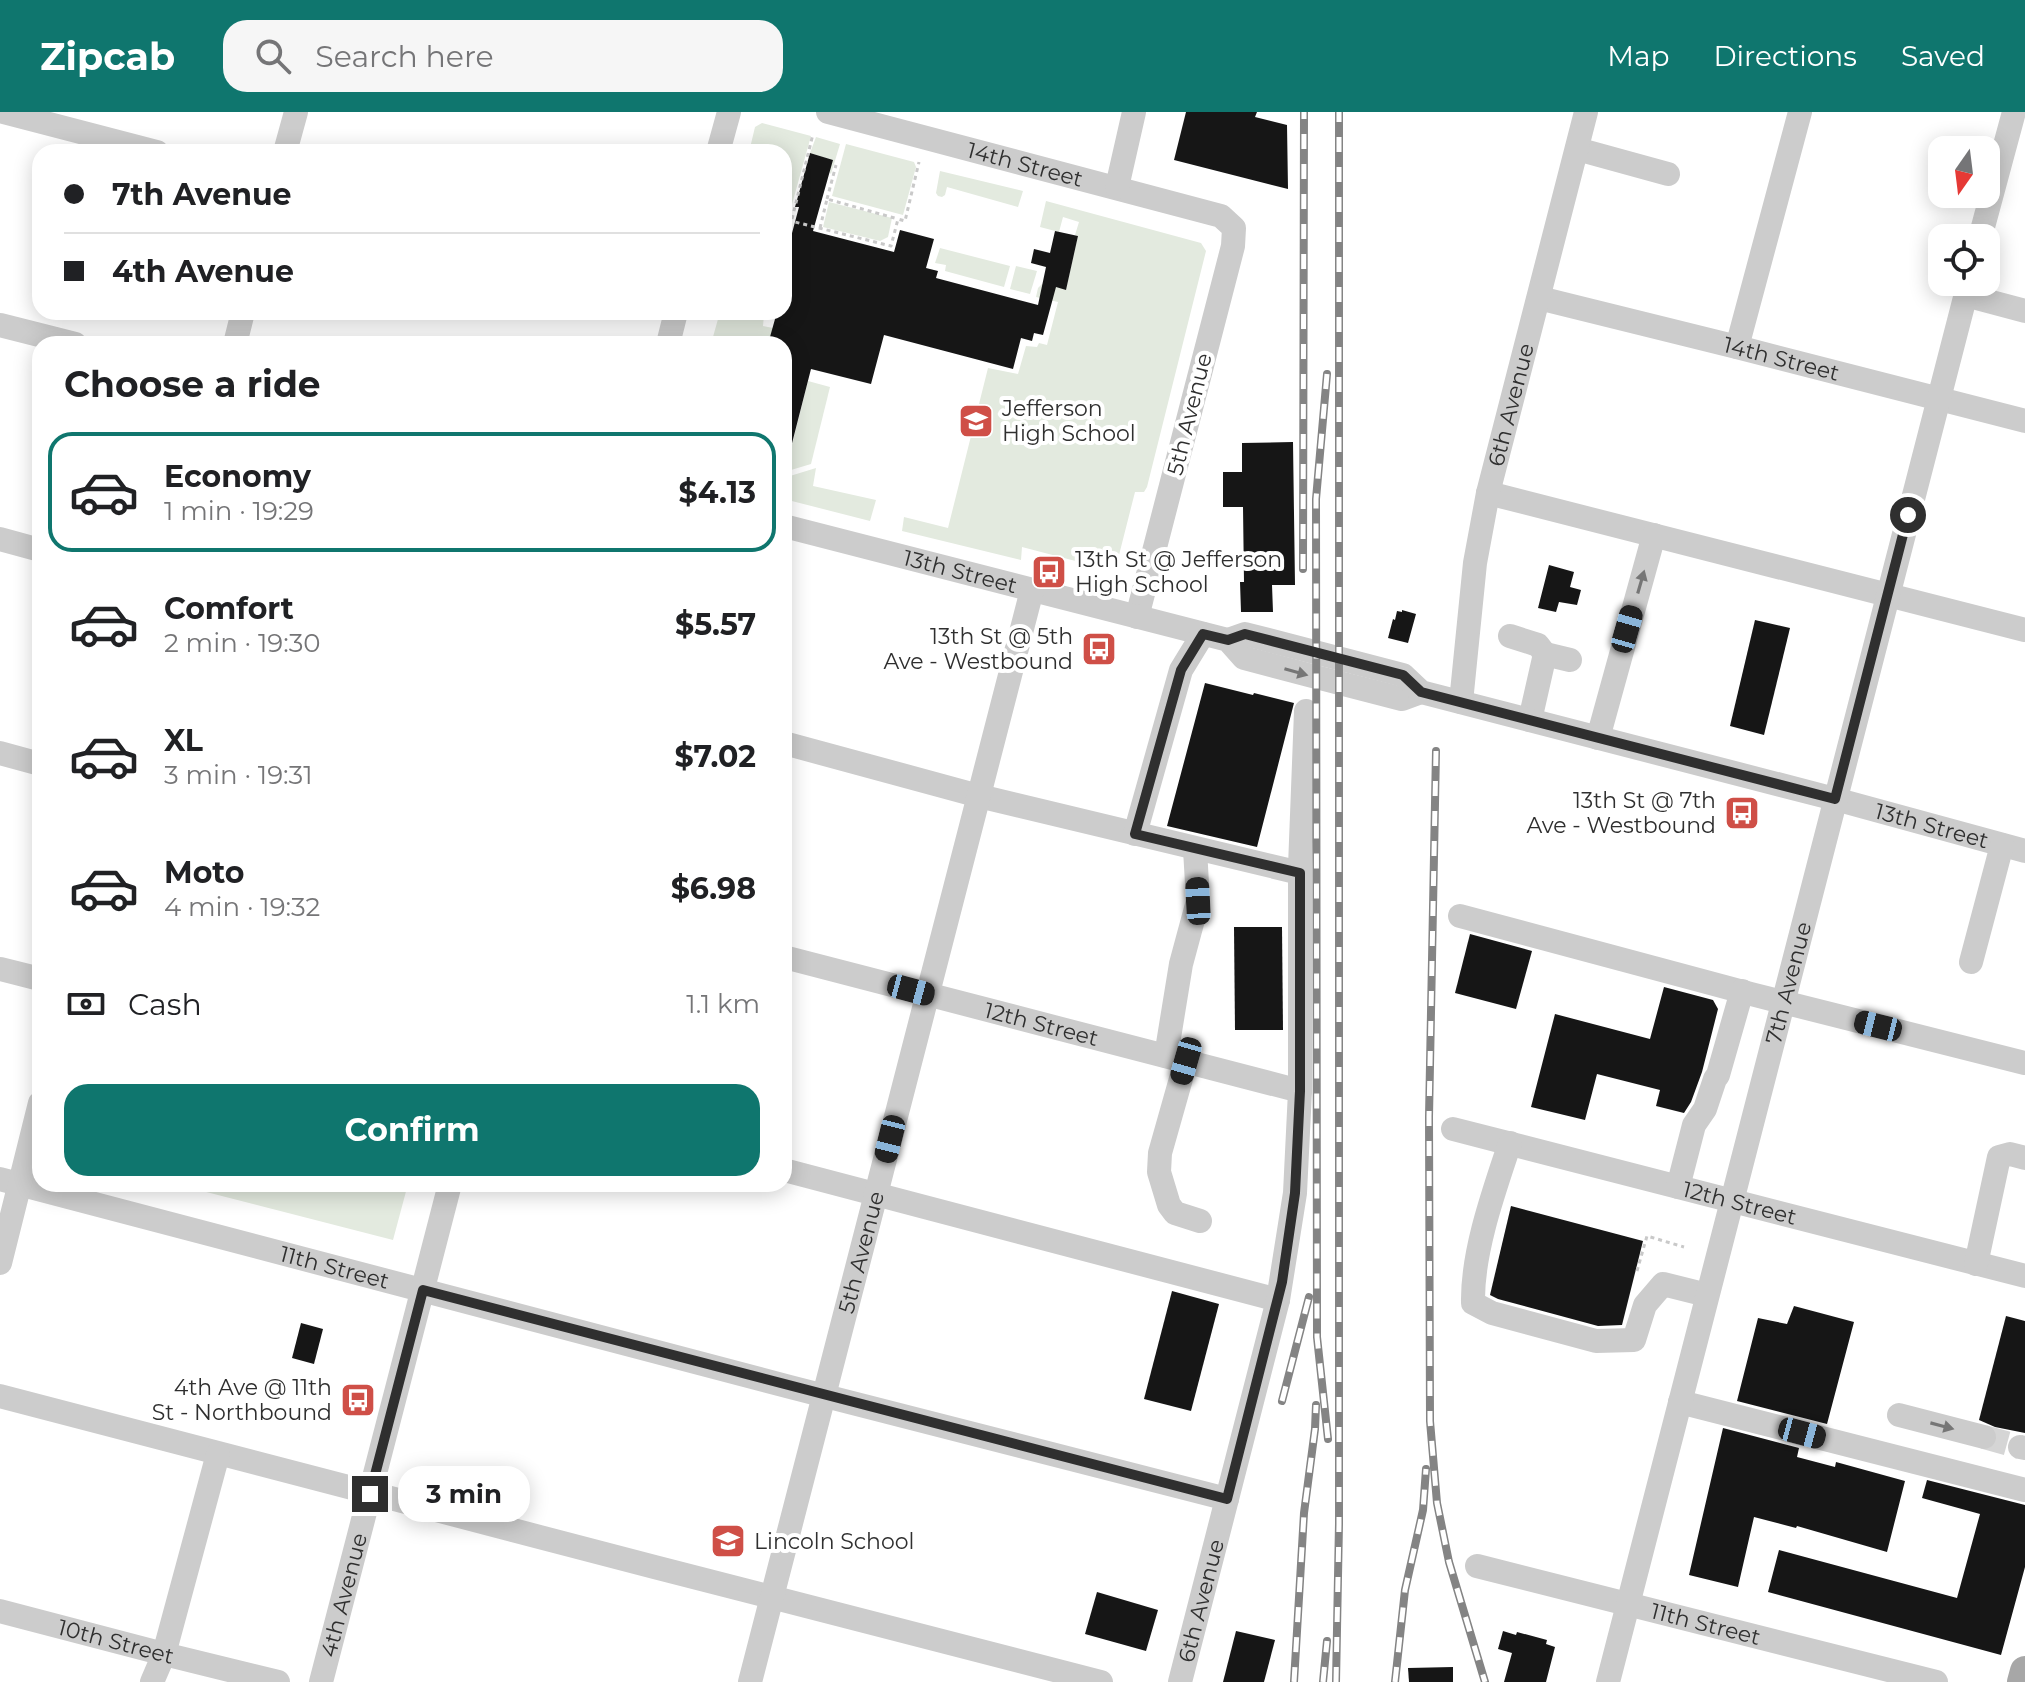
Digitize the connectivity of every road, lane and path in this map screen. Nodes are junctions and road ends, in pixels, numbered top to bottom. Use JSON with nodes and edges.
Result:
{"nodes":[{"id":1,"x":3,"y":112,"type":"edge"},
{"id":2,"x":296,"y":112,"type":"edge"},
{"id":3,"x":729,"y":112,"type":"edge"},
{"id":4,"x":828,"y":112,"type":"edge"},
{"id":5,"x":1134,"y":112,"type":"edge"},
{"id":6,"x":1586,"y":112,"type":"edge"},
{"id":7,"x":1800,"y":112,"type":"edge"},
{"id":8,"x":2014,"y":112,"type":"edge"},
{"id":9,"x":813,"y":134,"type":"dead end"},
{"id":10,"x":126,"y":144,"type":"edge"},
{"id":11,"x":287,"y":144,"type":"edge"},
{"id":12,"x":720,"y":144,"type":"edge"},
{"id":13,"x":1577,"y":149,"type":"junction"},
{"id":14,"x":919,"y":162,"type":"dead end"},
{"id":15,"x":836,"y":165,"type":"dead end"},
{"id":16,"x":1668,"y":174,"type":"dead end"},
{"id":17,"x":1117,"y":187,"type":"junction"},
{"id":18,"x":827,"y":199,"type":"junction"},
{"id":19,"x":1221,"y":216,"type":"joint"},
{"id":20,"x":792,"y":217,"type":"edge"},
{"id":21,"x":898,"y":219,"type":"junction"},
{"id":22,"x":792,"y":221,"type":"edge"},
{"id":23,"x":1984,"y":224,"type":"edge"},
{"id":24,"x":820,"y":228,"type":"junction"},
{"id":25,"x":1965,"y":296,"type":"edge"},
{"id":26,"x":1987,"y":296,"type":"edge"},
{"id":27,"x":1539,"y":298,"type":"junction"},
{"id":28,"x":2025,"y":311,"type":"edge"},
{"id":29,"x":0,"y":325,"type":"edge"},
{"id":30,"x":43,"y":336,"type":"edge"},
{"id":31,"x":1737,"y":347,"type":"junction"},
{"id":32,"x":1938,"y":399,"type":"junction"},
{"id":33,"x":2025,"y":421,"type":"edge"},
{"id":34,"x":1488,"y":493,"type":"junction"},
{"id":35,"x":792,"y":528,"type":"edge"},
{"id":36,"x":1654,"y":535,"type":"junction"},
{"id":37,"x":0,"y":539,"type":"edge"},
{"id":38,"x":32,"y":548,"type":"edge"},
{"id":39,"x":1032,"y":590,"type":"junction"},
{"id":40,"x":1887,"y":595,"type":"junction"},
{"id":41,"x":1137,"y":617,"type":"junction"},
{"id":42,"x":2025,"y":630,"type":"edge"},
{"id":43,"x":1203,"y":634,"type":"junction"},
{"id":44,"x":1510,"y":636,"type":"dead end"},
{"id":45,"x":1545,"y":654,"type":"junction"},
{"id":46,"x":1570,"y":660,"type":"dead end"},
{"id":47,"x":1461,"y":702,"type":"junction"},
{"id":48,"x":1306,"y":711,"type":"dead end"},
{"id":49,"x":1530,"y":720,"type":"junction"},
{"id":50,"x":1598,"y":738,"type":"junction"},
{"id":51,"x":792,"y":745,"type":"edge"},
{"id":52,"x":0,"y":753,"type":"edge"},
{"id":53,"x":32,"y":762,"type":"edge"},
{"id":54,"x":979,"y":796,"type":"junction"},
{"id":55,"x":1835,"y":799,"type":"junction"},
{"id":56,"x":1135,"y":834,"type":"junction"},
{"id":57,"x":2014,"y":848,"type":"edge"},
{"id":58,"x":1195,"y":849,"type":"junction"},
{"id":59,"x":1300,"y":873,"type":"junction"},
{"id":60,"x":1460,"y":916,"type":"dead end"},
{"id":61,"x":792,"y":959,"type":"edge"},
{"id":62,"x":1971,"y":962,"type":"dead end"},
{"id":63,"x":0,"y":969,"type":"edge"},
{"id":64,"x":32,"y":977,"type":"edge"},
{"id":65,"x":1742,"y":991,"type":"junction"},
{"id":66,"x":927,"y":994,"type":"junction"},
{"id":67,"x":1783,"y":1002,"type":"junction"},
{"id":68,"x":1176,"y":1058,"type":"junction"},
{"id":69,"x":2025,"y":1063,"type":"edge"},
{"id":70,"x":1300,"y":1091,"type":"junction"},
{"id":71,"x":32,"y":1124,"type":"edge"},
{"id":72,"x":1453,"y":1129,"type":"dead end"},
{"id":73,"x":1510,"y":1143,"type":"junction"},
{"id":74,"x":2025,"y":1158,"type":"edge"},
{"id":75,"x":792,"y":1172,"type":"edge"},
{"id":76,"x":10,"y":1182,"type":"edge"},
{"id":77,"x":1678,"y":1187,"type":"junction"},
{"id":78,"x":32,"y":1188,"type":"edge"},
{"id":79,"x":48,"y":1192,"type":"edge"},
{"id":80,"x":448,"y":1192,"type":"edge"},
{"id":81,"x":876,"y":1194,"type":"junction"},
{"id":82,"x":1732,"y":1201,"type":"junction"},
{"id":83,"x":1200,"y":1221,"type":"dead end"},
{"id":84,"x":1684,"y":1247,"type":"dead end"},
{"id":85,"x":0,"y":1263,"type":"edge"},
{"id":86,"x":1976,"y":1264,"type":"junction"},
{"id":87,"x":1637,"y":1271,"type":"dead end"},
{"id":88,"x":2025,"y":1276,"type":"edge"},
{"id":89,"x":423,"y":1290,"type":"junction"},
{"id":90,"x":1707,"y":1295,"type":"junction"},
{"id":91,"x":1278,"y":1300,"type":"junction"},
{"id":92,"x":0,"y":1396,"type":"edge"},
{"id":93,"x":825,"y":1396,"type":"junction"},
{"id":94,"x":1680,"y":1402,"type":"junction"},
{"id":95,"x":1899,"y":1415,"type":"dead end"},
{"id":96,"x":1984,"y":1437,"type":"tunnel mouth"},
{"id":97,"x":218,"y":1454,"type":"junction"},
{"id":98,"x":2025,"y":1490,"type":"edge"},
{"id":99,"x":370,"y":1494,"type":"junction"},
{"id":100,"x":1227,"y":1499,"type":"junction"},
{"id":101,"x":1477,"y":1566,"type":"dead end"},
{"id":102,"x":773,"y":1596,"type":"junction"},
{"id":103,"x":1628,"y":1604,"type":"junction"},
{"id":104,"x":0,"y":1611,"type":"edge"},
{"id":105,"x":164,"y":1654,"type":"junction"},
{"id":106,"x":2025,"y":1671,"type":"edge"},
{"id":107,"x":152,"y":1682,"type":"edge"},
{"id":108,"x":278,"y":1682,"type":"edge"},
{"id":109,"x":321,"y":1682,"type":"edge"},
{"id":110,"x":750,"y":1682,"type":"edge"},
{"id":111,"x":1101,"y":1682,"type":"edge"},
{"id":112,"x":1180,"y":1682,"type":"edge"},
{"id":113,"x":1608,"y":1682,"type":"edge"},
{"id":114,"x":1936,"y":1682,"type":"edge"},
{"id":115,"x":2022,"y":1682,"type":"edge"}],
"edges":[{"from":1,"to":10,"type":"street"},
{"from":2,"to":11,"type":"street"},
{"from":3,"to":12,"type":"street"},
{"from":4,"to":17,"type":"street","name":"14th Street"},
{"from":5,"to":17,"type":"street"},
{"from":6,"to":13,"type":"street","name":"6th Avenue"},
{"from":7,"to":31,"type":"street"},
{"from":8,"to":23,"type":"street"},
{"from":9,"to":20,"type":"path"},
{"from":13,"to":16,"type":"street"},
{"from":13,"to":27,"type":"street","name":"6th Avenue"},
{"from":14,"to":21,"type":"path"},
{"from":15,"to":18,"type":"path"},
{"from":17,"to":19,"type":"street","name":"14th Street"},
{"from":18,"to":21,"type":"path"},
{"from":18,"to":24,"type":"path"},
{"from":19,"to":41,"type":"street","name":"5th Avenue"},
{"from":21,"to":24,"type":"path"},
{"from":22,"to":24,"type":"path"},
{"from":25,"to":32,"type":"street","name":"7th Avenue"},
{"from":26,"to":28,"type":"street"},
{"from":27,"to":31,"type":"street","name":"14th Street"},
{"from":27,"to":34,"type":"street","name":"6th Avenue"},
{"from":29,"to":30,"type":"street"},
{"from":31,"to":32,"type":"street","name":"14th Street"},
{"from":32,"to":33,"type":"street","name":"14th Street"},
{"from":32,"to":40,"type":"street","name":"7th Avenue"},
{"from":34,"to":36,"type":"street"},
{"from":34,"to":47,"type":"street","name":"6th Avenue"},
{"from":35,"to":39,"type":"street","name":"13th Street"},
{"from":36,"to":40,"type":"street"},
{"from":50,"to":36,"type":"street","one_way":true},
{"from":37,"to":38,"type":"street"},
{"from":39,"to":41,"type":"street","name":"13th Street"},
{"from":39,"to":54,"type":"street","name":"5th Avenue"},
{"from":40,"to":42,"type":"street"},
{"from":40,"to":55,"type":"street","name":"7th Avenue"},
{"from":41,"to":43,"type":"street","name":"13th Street"},
{"from":43,"to":47,"type":"street","name":"13th Street"},
{"from":43,"to":56,"type":"street"},
{"from":44,"to":45,"type":"street"},
{"from":45,"to":46,"type":"street"},
{"from":45,"to":49,"type":"street"},
{"from":47,"to":49,"type":"street","name":"13th Street"},
{"from":48,"to":59,"type":"street","name":"6th Avenue"},
{"from":49,"to":50,"type":"street","name":"13th Street"},
{"from":50,"to":55,"type":"street","name":"13th Street"},
{"from":51,"to":54,"type":"street"},
{"from":52,"to":53,"type":"street"},
{"from":54,"to":56,"type":"street"},
{"from":54,"to":66,"type":"street","name":"5th Avenue"},
{"from":55,"to":57,"type":"street","name":"13th Street"},
{"from":55,"to":67,"type":"street","name":"7th Avenue"},
{"from":56,"to":58,"type":"street"},
{"from":57,"to":62,"type":"street"},
{"from":58,"to":59,"type":"street"},
{"from":58,"to":68,"type":"street"},
{"from":59,"to":70,"type":"street","name":"6th Avenue"},
{"from":60,"to":65,"type":"street"},
{"from":61,"to":66,"type":"street","name":"12th Street"},
{"from":63,"to":64,"type":"street"},
{"from":65,"to":67,"type":"street"},
{"from":65,"to":77,"type":"street"},
{"from":66,"to":68,"type":"street","name":"12th Street"},
{"from":66,"to":81,"type":"street","name":"5th Avenue"},
{"from":67,"to":69,"type":"street"},
{"from":67,"to":82,"type":"street","name":"7th Avenue"},
{"from":68,"to":70,"type":"street","name":"12th Street"},
{"from":68,"to":83,"type":"street"},
{"from":70,"to":91,"type":"street","name":"6th Avenue"},
{"from":71,"to":76,"type":"street"},
{"from":72,"to":73,"type":"street","name":"12th Street"},
{"from":73,"to":77,"type":"street","name":"12th Street"},
{"from":73,"to":90,"type":"street"},
{"from":74,"to":86,"type":"street"},
{"from":75,"to":81,"type":"street"},
{"from":76,"to":78,"type":"street","name":"11th Street"},
{"from":76,"to":85,"type":"street"},
{"from":77,"to":82,"type":"street","name":"12th Street"},
{"from":79,"to":89,"type":"street","name":"11th Street"},
{"from":80,"to":89,"type":"street","name":"4th Avenue"},
{"from":81,"to":91,"type":"street"},
{"from":81,"to":93,"type":"street","name":"5th Avenue"},
{"from":82,"to":86,"type":"street","name":"12th Street"},
{"from":82,"to":90,"type":"street","name":"7th Avenue"},
{"from":84,"to":87,"type":"path"},
{"from":86,"to":88,"type":"street","name":"12th Street"},
{"from":89,"to":93,"type":"street","name":"11th Street"},
{"from":89,"to":99,"type":"street","name":"4th Avenue"},
{"from":90,"to":94,"type":"street","name":"7th Avenue"},
{"from":91,"to":100,"type":"street","name":"6th Avenue"},
{"from":92,"to":97,"type":"street"},
{"from":93,"to":100,"type":"street","name":"11th Street"},
{"from":93,"to":102,"type":"street","name":"5th Avenue"},
{"from":94,"to":98,"type":"street"},
{"from":94,"to":103,"type":"street","name":"7th Avenue"},
{"from":95,"to":96,"type":"street","one_way":true},
{"from":97,"to":99,"type":"street"},
{"from":97,"to":105,"type":"street"},
{"from":99,"to":102,"type":"street"},
{"from":99,"to":109,"type":"street","name":"4th Avenue"},
{"from":100,"to":112,"type":"street","name":"6th Avenue"},
{"from":101,"to":103,"type":"street","name":"11th Street"},
{"from":102,"to":110,"type":"street","name":"5th Avenue"},
{"from":102,"to":111,"type":"street"},
{"from":103,"to":113,"type":"street","name":"7th Avenue"},
{"from":103,"to":114,"type":"street","name":"11th Street"},
{"from":104,"to":105,"type":"street","name":"10th Street"},
{"from":105,"to":107,"type":"street"},
{"from":105,"to":108,"type":"street","name":"10th Street"},
{"from":106,"to":115,"type":"main road"}]}
